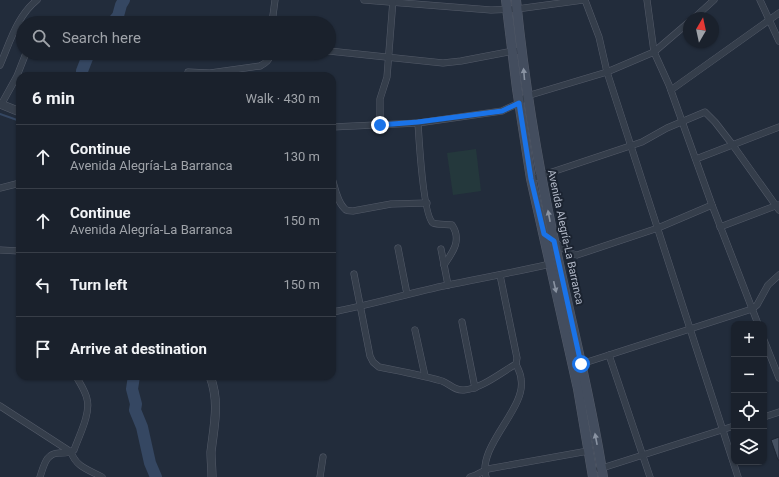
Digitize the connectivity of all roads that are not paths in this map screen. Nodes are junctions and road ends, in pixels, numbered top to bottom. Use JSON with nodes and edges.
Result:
{"nodes":[{"id":1,"x":37,"y":0,"type":"edge"},
{"id":2,"x":275,"y":0,"type":"edge"},
{"id":3,"x":364,"y":0,"type":"edge"},
{"id":4,"x":584,"y":0,"type":"edge"},
{"id":5,"x":647,"y":0,"type":"edge"},
{"id":6,"x":714,"y":0,"type":"edge"},
{"id":7,"x":760,"y":0,"type":"edge"},
{"id":8,"x":392,"y":2,"type":"edge"},
{"id":9,"x":506,"y":4,"type":"edge"},
{"id":10,"x":517,"y":4,"type":"edge"},
{"id":11,"x":701,"y":12,"type":"edge"},
{"id":12,"x":779,"y":13,"type":"edge"},
{"id":13,"x":22,"y":16,"type":"edge"},
{"id":14,"x":273,"y":16,"type":"edge"},
{"id":15,"x":769,"y":21,"type":"junction"},
{"id":16,"x":683,"y":27,"type":"edge"},
{"id":17,"x":16,"y":29,"type":"edge"},
{"id":18,"x":779,"y":41,"type":"edge"},
{"id":19,"x":517,"y":51,"type":"junction"},
{"id":20,"x":336,"y":52,"type":"edge"},
{"id":21,"x":654,"y":52,"type":"junction"},
{"id":22,"x":388,"y":57,"type":"junction"},
{"id":23,"x":23,"y":60,"type":"edge"},
{"id":24,"x":268,"y":60,"type":"edge"},
{"id":25,"x":0,"y":65,"type":"edge"},
{"id":26,"x":19,"y":72,"type":"edge"},
{"id":27,"x":217,"y":72,"type":"edge"},
{"id":28,"x":607,"y":72,"type":"junction"},
{"id":29,"x":16,"y":78,"type":"edge"},
{"id":30,"x":671,"y":90,"type":"junction"},
{"id":31,"x":527,"y":96,"type":"junction"},
{"id":32,"x":519,"y":103,"type":"junction"},
{"id":33,"x":1,"y":105,"type":"edge"},
{"id":34,"x":16,"y":111,"type":"edge"},
{"id":35,"x":682,"y":121,"type":"junction"},
{"id":36,"x":418,"y":122,"type":"junction"},
{"id":37,"x":380,"y":125,"type":"junction"},
{"id":38,"x":336,"y":127,"type":"edge"},
{"id":39,"x":779,"y":127,"type":"edge"},
{"id":40,"x":733,"y":145,"type":"junction"},
{"id":41,"x":631,"y":146,"type":"junction"},
{"id":42,"x":696,"y":159,"type":"junction"},
{"id":43,"x":541,"y":176,"type":"junction"},
{"id":44,"x":531,"y":179,"type":"junction"},
{"id":45,"x":16,"y":184,"type":"edge"},
{"id":46,"x":0,"y":188,"type":"edge"},
{"id":47,"x":336,"y":190,"type":"edge"},
{"id":48,"x":427,"y":203,"type":"junction"},
{"id":49,"x":712,"y":205,"type":"junction"},
{"id":50,"x":778,"y":207,"type":"edge"},
{"id":51,"x":720,"y":227,"type":"junction"},
{"id":52,"x":658,"y":228,"type":"junction"},
{"id":53,"x":544,"y":234,"type":"junction"},
{"id":54,"x":554,"y":241,"type":"junction"},
{"id":55,"x":398,"y":248,"type":"dead end"},
{"id":56,"x":441,"y":249,"type":"dead end"},
{"id":57,"x":0,"y":250,"type":"edge"},
{"id":58,"x":16,"y":252,"type":"edge"},
{"id":59,"x":550,"y":264,"type":"junction"},
{"id":60,"x":444,"y":265,"type":"junction"},
{"id":61,"x":354,"y":274,"type":"dead end"},
{"id":62,"x":500,"y":275,"type":"junction"},
{"id":63,"x":779,"y":275,"type":"edge"},
{"id":64,"x":448,"y":285,"type":"junction"},
{"id":65,"x":407,"y":294,"type":"junction"},
{"id":66,"x":360,"y":307,"type":"junction"},
{"id":67,"x":752,"y":310,"type":"junction"},
{"id":68,"x":336,"y":311,"type":"edge"},
{"id":69,"x":757,"y":321,"type":"edge"},
{"id":70,"x":462,"y":322,"type":"dead end"},
{"id":71,"x":691,"y":329,"type":"junction"},
{"id":72,"x":415,"y":330,"type":"dead end"},
{"id":73,"x":767,"y":348,"type":"edge"},
{"id":74,"x":609,"y":355,"type":"junction"},
{"id":75,"x":516,"y":364,"type":"junction"},
{"id":76,"x":577,"y":365,"type":"junction"},
{"id":77,"x":425,"y":376,"type":"junction"},
{"id":78,"x":779,"y":378,"type":"edge"},
{"id":79,"x":79,"y":380,"type":"edge"},
{"id":80,"x":211,"y":380,"type":"edge"},
{"id":81,"x":475,"y":388,"type":"junction"},
{"id":82,"x":0,"y":406,"type":"edge"},
{"id":83,"x":779,"y":412,"type":"edge"},
{"id":84,"x":767,"y":416,"type":"edge"},
{"id":85,"x":731,"y":427,"type":"edge"},
{"id":86,"x":723,"y":430,"type":"junction"},
{"id":87,"x":588,"y":451,"type":"junction"},
{"id":88,"x":71,"y":452,"type":"junction"},
{"id":89,"x":643,"y":455,"type":"junction"},
{"id":90,"x":323,"y":457,"type":"dead end"},
{"id":91,"x":603,"y":473,"type":"edge"},
{"id":92,"x":485,"y":474,"type":"edge"},
{"id":93,"x":592,"y":474,"type":"edge"},
{"id":94,"x":40,"y":477,"type":"edge"},
{"id":95,"x":102,"y":477,"type":"edge"},
{"id":96,"x":212,"y":477,"type":"edge"},
{"id":97,"x":320,"y":477,"type":"edge"},
{"id":98,"x":470,"y":477,"type":"edge"},
{"id":99,"x":650,"y":477,"type":"edge"},
{"id":100,"x":738,"y":477,"type":"edge"}],
"edges":[{"from":1,"to":13,"type":"street"},
{"from":2,"to":14,"type":"street"},
{"from":3,"to":8,"type":"street"},
{"from":4,"to":10,"type":"street"},
{"from":4,"to":28,"type":"street"},
{"from":5,"to":21,"type":"street"},
{"from":6,"to":11,"type":"street"},
{"from":7,"to":15,"type":"street"},
{"from":8,"to":9,"type":"street"},
{"from":8,"to":22,"type":"street"},
{"from":9,"to":10,"type":"street"},
{"from":9,"to":19,"type":"main road","name":"Avenida Alegría-La Barranca"},
{"from":10,"to":19,"type":"main road","name":"Avenida Alegría-La Barranca"},
{"from":12,"to":15,"type":"street"},
{"from":15,"to":18,"type":"street"},
{"from":15,"to":30,"type":"street"},
{"from":16,"to":21,"type":"street"},
{"from":17,"to":25,"type":"street"},
{"from":19,"to":22,"type":"street"},
{"from":31,"to":19,"type":"main road","name":"Avenida Alegría-La Barranca","one_way":true},
{"from":19,"to":32,"type":"main road","name":"Avenida Alegría-La Barranca"},
{"from":20,"to":22,"type":"street"},
{"from":21,"to":28,"type":"street"},
{"from":21,"to":30,"type":"street"},
{"from":22,"to":37,"type":"street"},
{"from":23,"to":26,"type":"street"},
{"from":24,"to":27,"type":"street"},
{"from":28,"to":31,"type":"street"},
{"from":28,"to":41,"type":"street"},
{"from":29,"to":33,"type":"street"},
{"from":30,"to":35,"type":"street"},
{"from":31,"to":32,"type":"street"},
{"from":31,"to":43,"type":"main road","name":"Avenida Alegría-La Barranca"},
{"from":32,"to":36,"type":"street"},
{"from":32,"to":44,"type":"main road","name":"Avenida Alegría-La Barranca"},
{"from":33,"to":34,"type":"street"},
{"from":35,"to":40,"type":"street"},
{"from":35,"to":41,"type":"street"},
{"from":35,"to":42,"type":"street"},
{"from":36,"to":37,"type":"street"},
{"from":36,"to":48,"type":"street"},
{"from":37,"to":38,"type":"street"},
{"from":39,"to":40,"type":"street"},
{"from":40,"to":42,"type":"street"},
{"from":40,"to":50,"type":"street"},
{"from":41,"to":43,"type":"street"},
{"from":41,"to":52,"type":"street"},
{"from":42,"to":49,"type":"street"},
{"from":43,"to":44,"type":"street"},
{"from":54,"to":43,"type":"main road","name":"Avenida Alegría-La Barranca","one_way":true},
{"from":44,"to":53,"type":"main road","name":"Avenida Alegría-La Barranca"},
{"from":45,"to":46,"type":"street"},
{"from":47,"to":48,"type":"street"},
{"from":48,"to":60,"type":"street"},
{"from":49,"to":51,"type":"street"},
{"from":49,"to":52,"type":"street"},
{"from":50,"to":51,"type":"street"},
{"from":51,"to":67,"type":"street"},
{"from":52,"to":54,"type":"street"},
{"from":52,"to":71,"type":"street"},
{"from":53,"to":54,"type":"street"},
{"from":53,"to":59,"type":"main road","name":"Avenida Alegría-La Barranca"},
{"from":54,"to":76,"type":"main road","name":"Avenida Alegría-La Barranca"},
{"from":55,"to":65,"type":"street"},
{"from":56,"to":60,"type":"street"},
{"from":57,"to":58,"type":"street"},
{"from":59,"to":62,"type":"street"},
{"from":59,"to":76,"type":"main road","name":"Avenida Alegría-La Barranca","one_way":true},
{"from":60,"to":64,"type":"street"},
{"from":61,"to":66,"type":"street"},
{"from":62,"to":64,"type":"street"},
{"from":62,"to":75,"type":"street"},
{"from":63,"to":67,"type":"street"},
{"from":64,"to":65,"type":"street"},
{"from":65,"to":66,"type":"street"},
{"from":66,"to":68,"type":"street"},
{"from":66,"to":77,"type":"street"},
{"from":67,"to":69,"type":"street"},
{"from":67,"to":71,"type":"street"},
{"from":70,"to":81,"type":"street"},
{"from":71,"to":74,"type":"street"},
{"from":71,"to":86,"type":"street"},
{"from":72,"to":77,"type":"street"},
{"from":73,"to":78,"type":"street"},
{"from":74,"to":76,"type":"street"},
{"from":74,"to":89,"type":"street"},
{"from":75,"to":81,"type":"street"},
{"from":75,"to":92,"type":"street"},
{"from":76,"to":87,"type":"main road","name":"Avenida Alegría-La Barranca"},
{"from":91,"to":76,"type":"main road","name":"Avenida Alegría-La Barranca","one_way":true},
{"from":77,"to":81,"type":"street"},
{"from":79,"to":88,"type":"street"},
{"from":80,"to":96,"type":"street"},
{"from":82,"to":88,"type":"street"},
{"from":83,"to":84,"type":"street"},
{"from":85,"to":86,"type":"street"},
{"from":86,"to":89,"type":"street"},
{"from":86,"to":100,"type":"street"},
{"from":87,"to":92,"type":"street"},
{"from":87,"to":93,"type":"main road","name":"Avenida Alegría-La Barranca"},
{"from":88,"to":94,"type":"street"},
{"from":88,"to":95,"type":"street"},
{"from":89,"to":91,"type":"street"},
{"from":89,"to":99,"type":"street"},
{"from":90,"to":97,"type":"street"},
{"from":91,"to":93,"type":"street"},
{"from":92,"to":98,"type":"street"}]}
